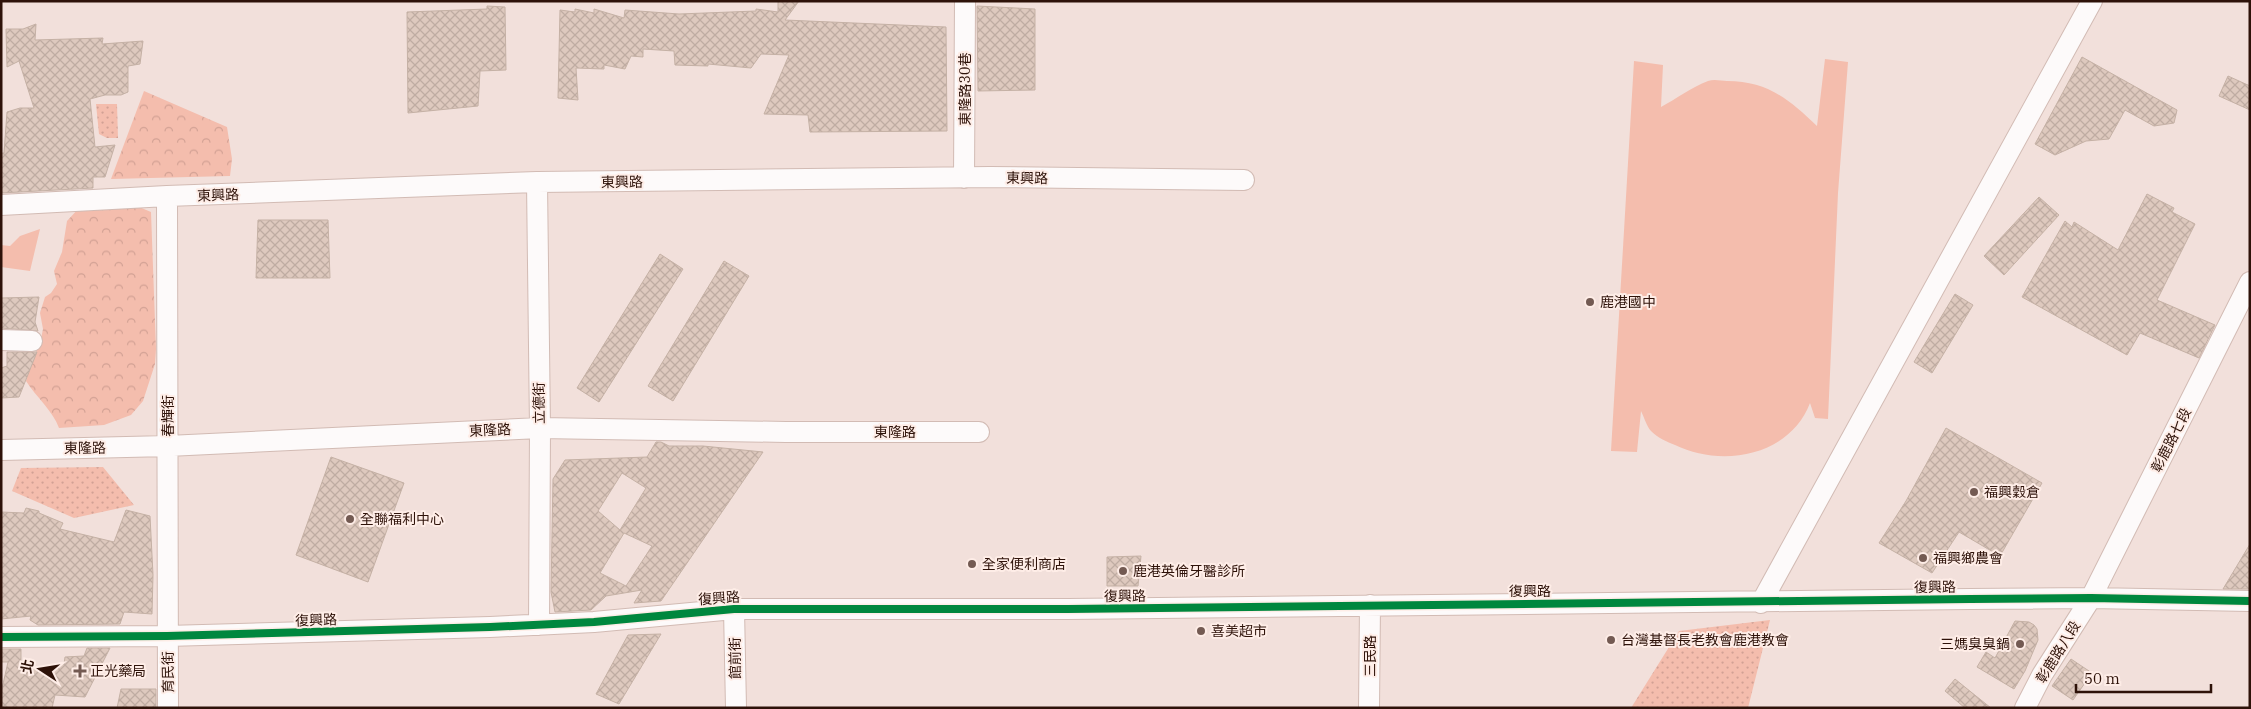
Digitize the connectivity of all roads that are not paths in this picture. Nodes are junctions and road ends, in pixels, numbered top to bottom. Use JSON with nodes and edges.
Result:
{"nodes":[{"id":1,"x":965,"y":1,"type":"edge"},
{"id":2,"x":2092,"y":1,"type":"edge"},
{"id":3,"x":964,"y":178,"type":"junction"},
{"id":4,"x":1244,"y":180,"type":"dead end"},
{"id":5,"x":536,"y":182,"type":"junction"},
{"id":6,"x":167,"y":196,"type":"junction"},
{"id":7,"x":1,"y":205,"type":"edge"},
{"id":8,"x":2250,"y":282,"type":"edge"},
{"id":9,"x":2243,"y":307,"type":"edge"},
{"id":10,"x":1,"y":340,"type":"edge"},
{"id":11,"x":32,"y":340,"type":"dead end"},
{"id":12,"x":540,"y":428,"type":"junction"},
{"id":13,"x":978,"y":432,"type":"dead end"},
{"id":14,"x":168,"y":446,"type":"junction"},
{"id":15,"x":1,"y":450,"type":"edge"},
{"id":16,"x":2092,"y":598,"type":"junction"},
{"id":17,"x":2250,"y":601,"type":"edge"},
{"id":18,"x":1761,"y":602,"type":"junction"},
{"id":19,"x":1370,"y":605,"type":"junction"},
{"id":20,"x":734,"y":609,"type":"junction"},
{"id":21,"x":539,"y":624,"type":"junction"},
{"id":22,"x":1,"y":636,"type":"edge"},
{"id":23,"x":167,"y":636,"type":"junction"},
{"id":24,"x":168,"y":708,"type":"edge"},
{"id":25,"x":736,"y":708,"type":"edge"},
{"id":26,"x":1370,"y":708,"type":"edge"},
{"id":27,"x":2025,"y":708,"type":"edge"}],
"edges":[{"from":1,"to":3,"type":"street","name":"東隆路30巷"},
{"from":2,"to":18,"type":"street"},
{"from":3,"to":4,"type":"street","name":"東興路"},
{"from":3,"to":5,"type":"street","name":"東興路"},
{"from":5,"to":6,"type":"street","name":"東興路"},
{"from":5,"to":12,"type":"street","name":"立德街"},
{"from":6,"to":7,"type":"street","name":"東興路"},
{"from":6,"to":14,"type":"street","name":"春輝街"},
{"from":8,"to":9,"type":"street","name":"彰鹿路七段"},
{"from":9,"to":16,"type":"street","name":"彰鹿路七段"},
{"from":10,"to":11,"type":"street"},
{"from":12,"to":13,"type":"street","name":"東隆路"},
{"from":12,"to":14,"type":"street","name":"東隆路"},
{"from":12,"to":21,"type":"street","name":"立德街"},
{"from":14,"to":15,"type":"street","name":"東隆路"},
{"from":14,"to":23,"type":"street","name":"春輝街"},
{"from":16,"to":17,"type":"street","name":"復興路"},
{"from":16,"to":18,"type":"street","name":"復興路"},
{"from":16,"to":27,"type":"street","name":"彰鹿路八段"},
{"from":18,"to":19,"type":"street","name":"復興路"},
{"from":19,"to":20,"type":"street","name":"復興路"},
{"from":19,"to":26,"type":"street","name":"三民路"},
{"from":20,"to":21,"type":"street","name":"復興路"},
{"from":20,"to":25,"type":"street","name":"館前街"},
{"from":21,"to":23,"type":"street","name":"復興路"},
{"from":22,"to":23,"type":"street","name":"復興路"},
{"from":23,"to":24,"type":"street","name":"育民街"}]}
